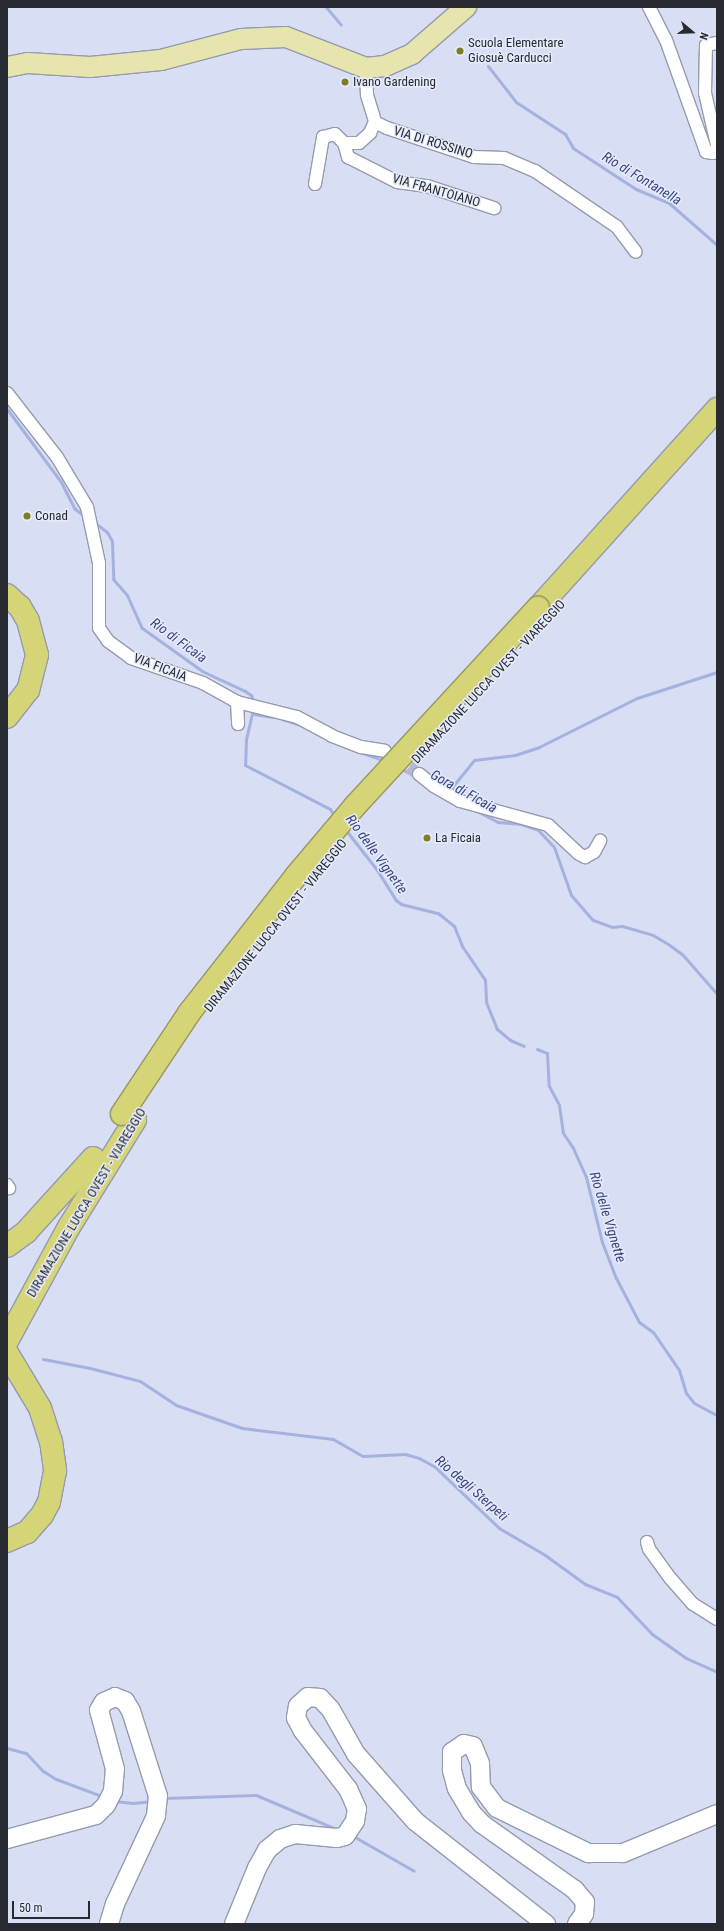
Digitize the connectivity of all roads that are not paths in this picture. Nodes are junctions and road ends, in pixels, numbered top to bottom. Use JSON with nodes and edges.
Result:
{"nodes":[{"id":1,"x":466,"y":7,"type":"edge"},
{"id":2,"x":649,"y":7,"type":"edge"},
{"id":3,"x":717,"y":43,"type":"edge"},
{"id":4,"x":7,"y":67,"type":"edge"},
{"id":5,"x":366,"y":68,"type":"junction"},
{"id":6,"x":375,"y":122,"type":"junction"},
{"id":7,"x":344,"y":143,"type":"junction"},
{"id":8,"x":717,"y":147,"type":"edge"},
{"id":9,"x":315,"y":184,"type":"dead end"},
{"id":10,"x":494,"y":208,"type":"dead end"},
{"id":11,"x":636,"y":252,"type":"dead end"},
{"id":12,"x":7,"y":393,"type":"edge"},
{"id":13,"x":715,"y":419,"type":"edge"},
{"id":14,"x":7,"y":595,"type":"edge"},
{"id":15,"x":248,"y":705,"type":"junction"},
{"id":16,"x":7,"y":717,"type":"edge"},
{"id":17,"x":238,"y":724,"type":"dead end"},
{"id":18,"x":385,"y":751,"type":"tunnel mouth"},
{"id":19,"x":420,"y":774,"type":"tunnel mouth"},
{"id":20,"x":600,"y":841,"type":"dead end"},
{"id":21,"x":128,"y":1117,"type":"junction"},
{"id":22,"x":93,"y":1158,"type":"junction"},
{"id":23,"x":64,"y":1224,"type":"junction"},
{"id":24,"x":7,"y":1246,"type":"edge"},
{"id":25,"x":7,"y":1314,"type":"edge"},
{"id":26,"x":7,"y":1340,"type":"edge"},
{"id":27,"x":7,"y":1353,"type":"edge"},
{"id":28,"x":7,"y":1364,"type":"edge"},
{"id":29,"x":23,"y":1381,"type":"junction"},
{"id":30,"x":7,"y":1541,"type":"edge"},
{"id":31,"x":647,"y":1542,"type":"dead end"},
{"id":32,"x":717,"y":1618,"type":"edge"},
{"id":33,"x":717,"y":1814,"type":"edge"},
{"id":34,"x":7,"y":1839,"type":"edge"},
{"id":35,"x":109,"y":1924,"type":"edge"},
{"id":36,"x":234,"y":1924,"type":"edge"},
{"id":37,"x":546,"y":1924,"type":"edge"},
{"id":38,"x":577,"y":1924,"type":"edge"}],
"edges":[{"from":1,"to":5,"type":"main road"},
{"from":2,"to":8,"type":"street"},
{"from":3,"to":8,"type":"street"},
{"from":4,"to":5,"type":"main road"},
{"from":5,"to":6,"type":"street"},
{"from":6,"to":7,"type":"street"},
{"from":6,"to":11,"type":"street","name":"VIA DI ROSSINO"},
{"from":7,"to":9,"type":"street"},
{"from":7,"to":10,"type":"street","name":"VIA FRANTOIANO"},
{"from":12,"to":15,"type":"street","name":"VIA FICAIA"},
{"from":13,"to":21,"type":"highway","name":"DIRAMAZIONE LUCCA OVEST - VIAREGGIO","bridge":true},
{"from":14,"to":16,"type":"highway"},
{"from":15,"to":17,"type":"street"},
{"from":15,"to":18,"type":"street","name":"VIA FICAIA"},
{"from":19,"to":20,"type":"street"},
{"from":21,"to":22,"type":"highway","name":"DIRAMAZIONE LUCCA OVEST - VIAREGGIO"},
{"from":21,"to":23,"type":"highway","name":"DIRAMAZIONE LUCCA OVEST - VIAREGGIO"},
{"from":22,"to":23,"type":"highway","name":"DIRAMAZIONE LUCCA OVEST - VIAREGGIO"},
{"from":22,"to":24,"type":"highway"},
{"from":23,"to":25,"type":"highway","name":"DIRAMAZIONE LUCCA OVEST - VIAREGGIO"},
{"from":23,"to":26,"type":"highway","name":"DIRAMAZIONE LUCCA OVEST - VIAREGGIO"},
{"from":27,"to":29,"type":"highway"},
{"from":28,"to":29,"type":"highway"},
{"from":29,"to":30,"type":"highway"},
{"from":31,"to":32,"type":"street"},
{"from":33,"to":38,"type":"street"},
{"from":34,"to":35,"type":"street"},
{"from":36,"to":37,"type":"street"}]}
